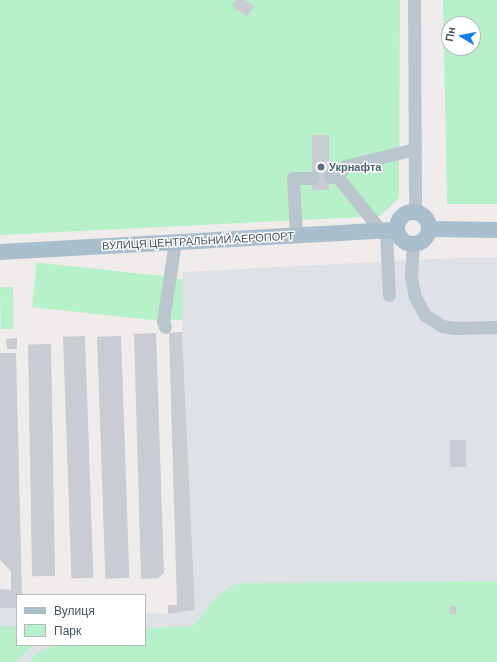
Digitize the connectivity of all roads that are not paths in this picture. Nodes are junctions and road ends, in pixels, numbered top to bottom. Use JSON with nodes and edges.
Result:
{"nodes":[{"id":1,"x":414,"y":0,"type":"edge"},
{"id":2,"x":415,"y":149,"type":"junction"},
{"id":3,"x":313,"y":178,"type":"dead end"},
{"id":4,"x":415,"y":212,"type":"junction"},
{"id":5,"x":430,"y":229,"type":"junction"},
{"id":6,"x":388,"y":230,"type":"junction"},
{"id":7,"x":497,"y":230,"type":"edge"},
{"id":8,"x":296,"y":235,"type":"junction"},
{"id":9,"x":175,"y":242,"type":"junction"},
{"id":10,"x":413,"y":245,"type":"junction"},
{"id":11,"x":0,"y":252,"type":"edge"},
{"id":12,"x":389,"y":295,"type":"dead end"},
{"id":13,"x":165,"y":327,"type":"dead end"},
{"id":14,"x":497,"y":327,"type":"edge"}],
"edges":[{"from":1,"to":2,"type":"street"},
{"from":2,"to":4,"type":"street"},
{"from":2,"to":6,"type":"street"},
{"from":3,"to":8,"type":"street"},
{"from":4,"to":5,"type":"main road"},
{"from":4,"to":6,"type":"main road"},
{"from":5,"to":7,"type":"main road"},
{"from":5,"to":10,"type":"main road"},
{"from":6,"to":8,"type":"main road","name":"ВУЛИЦЯ ЦЕНТРАЛЬНИЙ АЕРОПОРТ"},
{"from":6,"to":10,"type":"main road"},
{"from":6,"to":12,"type":"street"},
{"from":8,"to":9,"type":"main road","name":"ВУЛИЦЯ ЦЕНТРАЛЬНИЙ АЕРОПОРТ"},
{"from":9,"to":11,"type":"main road","name":"ВУЛИЦЯ ЦЕНТРАЛЬНИЙ АЕРОПОРТ"},
{"from":9,"to":13,"type":"street"},
{"from":10,"to":14,"type":"street"}]}
